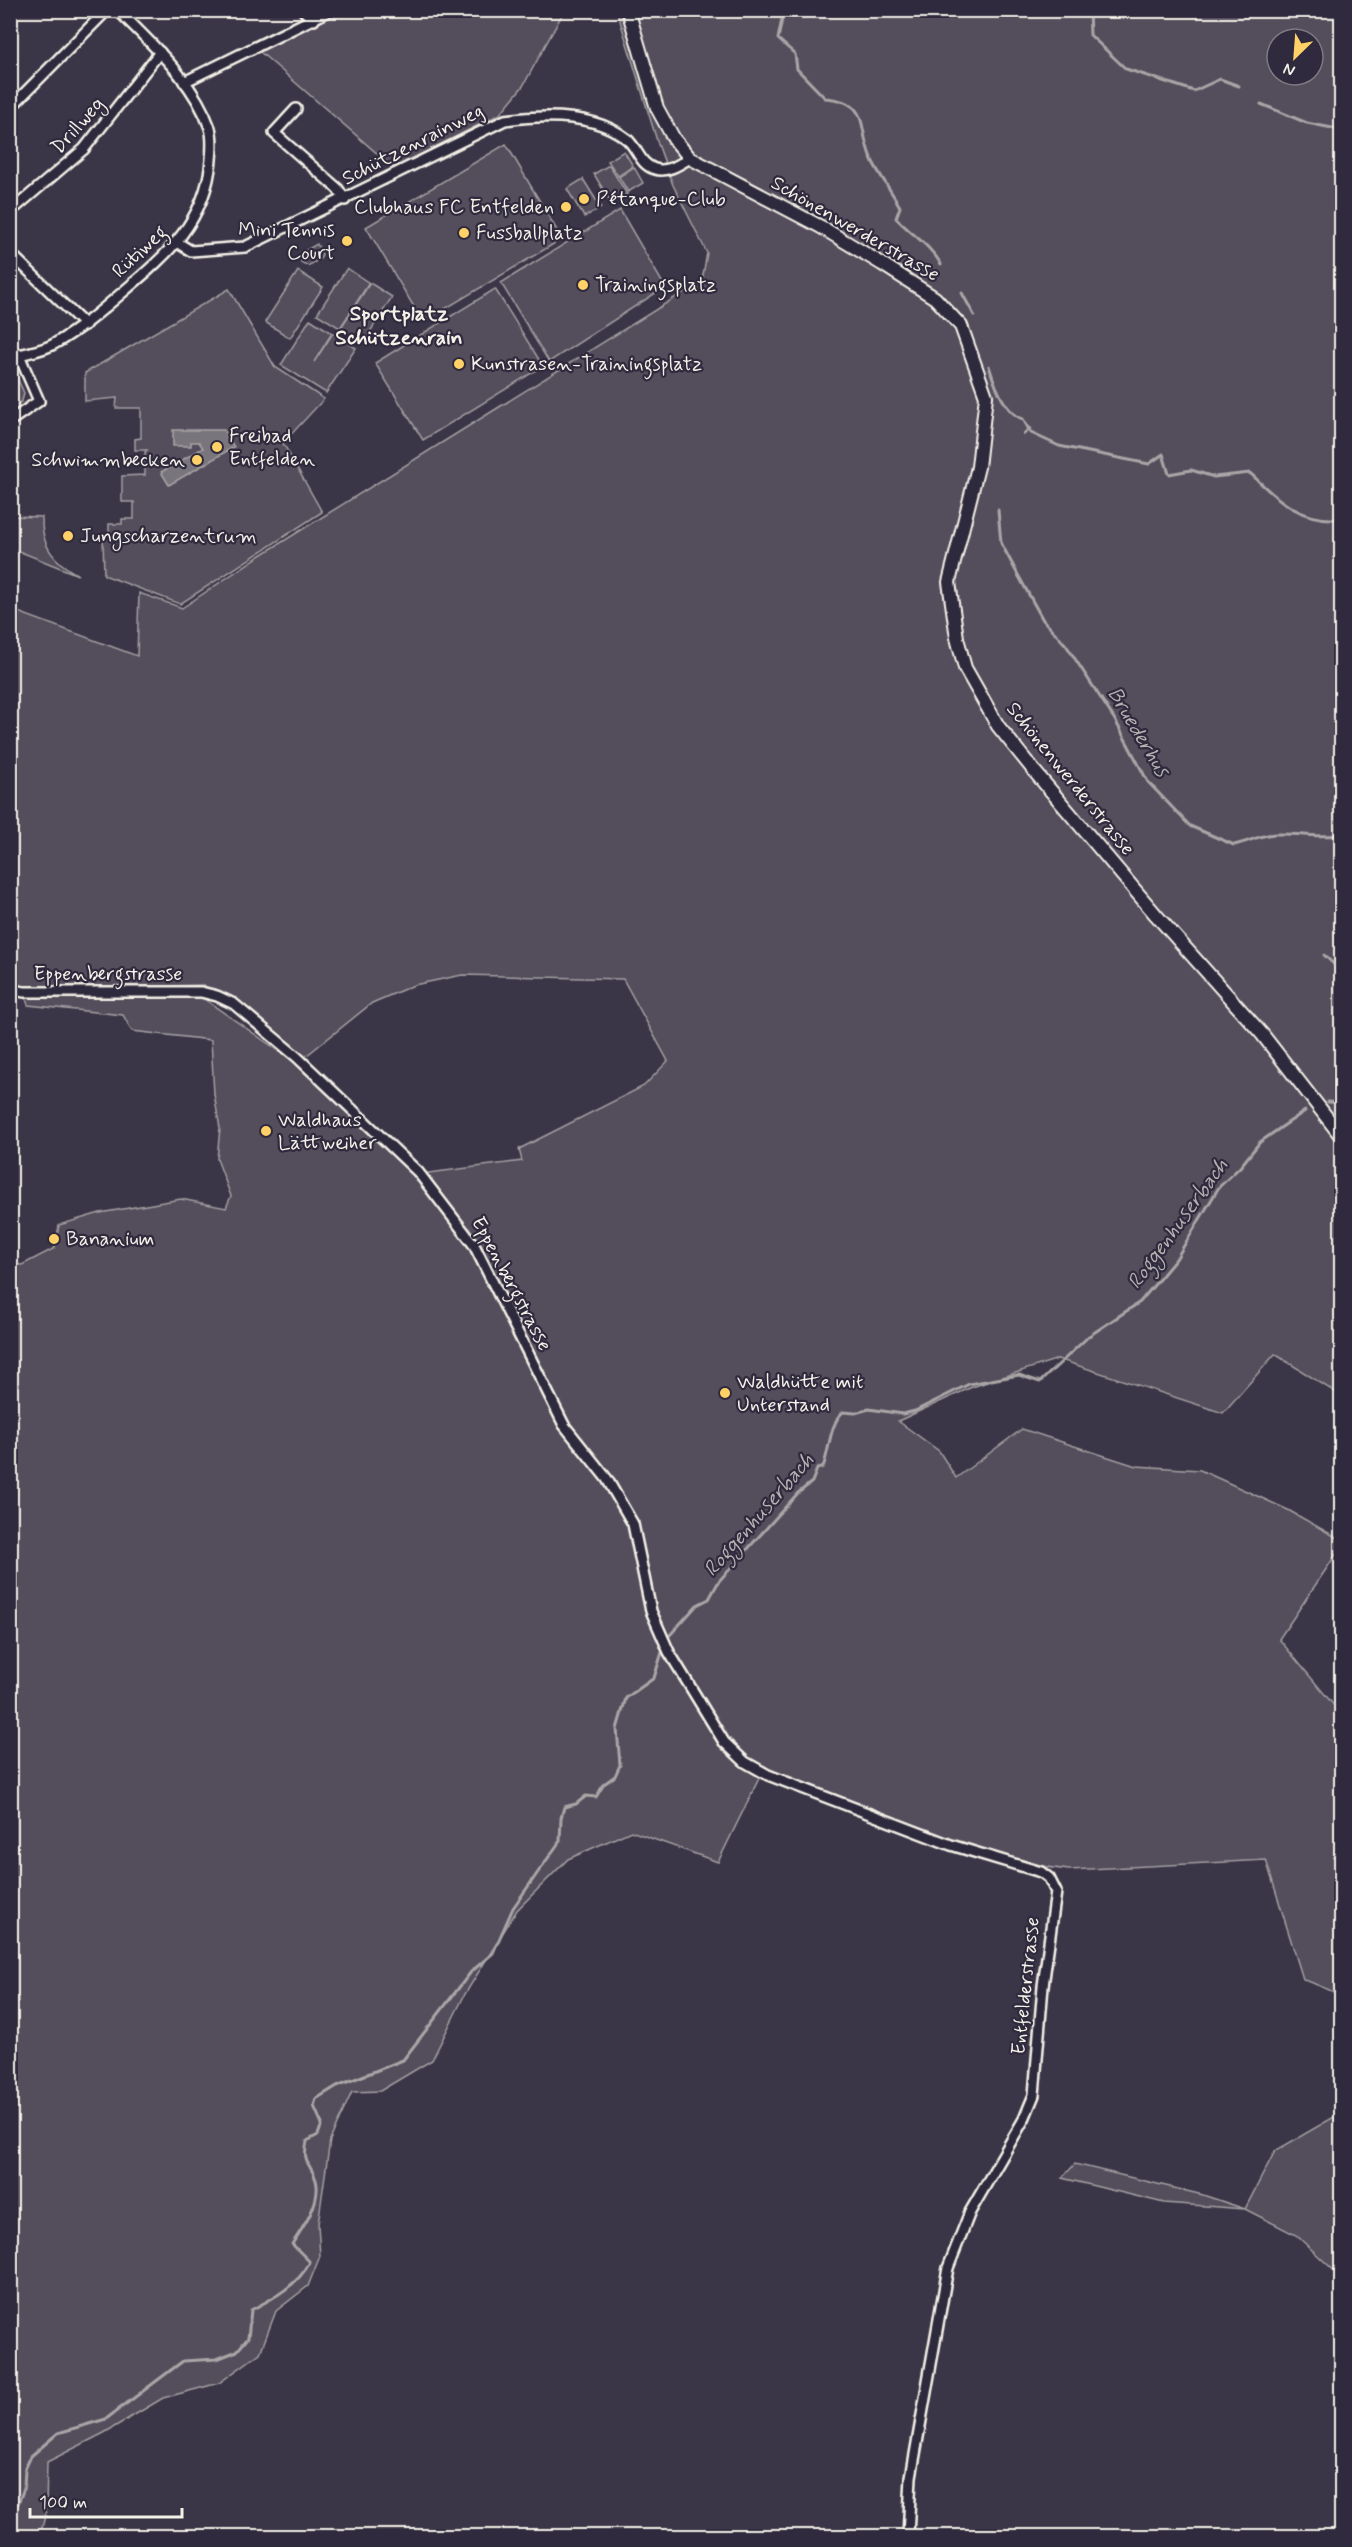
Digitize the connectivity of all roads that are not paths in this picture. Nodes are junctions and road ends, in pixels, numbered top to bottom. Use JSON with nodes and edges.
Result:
{"nodes":[{"id":1,"x":107,"y":10,"type":"edge"},
{"id":2,"x":118,"y":10,"type":"edge"},
{"id":3,"x":303,"y":10,"type":"edge"},
{"id":4,"x":331,"y":10,"type":"edge"},
{"id":5,"x":628,"y":10,"type":"edge"},
{"id":6,"x":314,"y":20,"type":"junction"},
{"id":7,"x":160,"y":52,"type":"junction"},
{"id":8,"x":184,"y":82,"type":"junction"},
{"id":9,"x":10,"y":108,"type":"edge"},
{"id":10,"x":296,"y":109,"type":"dead end"},
{"id":11,"x":690,"y":158,"type":"junction"},
{"id":12,"x":345,"y":200,"type":"junction"},
{"id":13,"x":10,"y":212,"type":"edge"},
{"id":14,"x":178,"y":243,"type":"junction"},
{"id":15,"x":10,"y":253,"type":"edge"},
{"id":16,"x":85,"y":325,"type":"junction"},
{"id":17,"x":10,"y":349,"type":"edge"},
{"id":18,"x":19,"y":355,"type":"junction"},
{"id":19,"x":10,"y":421,"type":"edge"},
{"id":20,"x":10,"y":988,"type":"edge"},
{"id":21,"x":1341,"y":1137,"type":"edge"},
{"id":22,"x":669,"y":1652,"type":"joint"},
{"id":23,"x":908,"y":2536,"type":"edge"}],
"edges":[{"from":1,"to":9,"type":"street"},
{"from":2,"to":7,"type":"street","name":"Rütiweg"},
{"from":3,"to":6,"type":"street"},
{"from":4,"to":6,"type":"street"},
{"from":5,"to":11,"type":"street","name":"Schönenwerderstrasse"},
{"from":6,"to":8,"type":"street"},
{"from":7,"to":8,"type":"street","name":"Rütiweg"},
{"from":7,"to":13,"type":"street","name":"Drillweg"},
{"from":8,"to":14,"type":"street","name":"Rütiweg"},
{"from":10,"to":12,"type":"street"},
{"from":11,"to":12,"type":"street","name":"Schützenrainweg"},
{"from":11,"to":21,"type":"street","name":"Schönenwerderstrasse"},
{"from":12,"to":14,"type":"street","name":"Schützenrainweg"},
{"from":14,"to":16,"type":"street","name":"Rütiweg"},
{"from":15,"to":16,"type":"street"},
{"from":16,"to":18,"type":"street","name":"Rütiweg"},
{"from":17,"to":18,"type":"street"},
{"from":18,"to":19,"type":"street"},
{"from":20,"to":22,"type":"street","name":"Eppenbergstrasse"},
{"from":22,"to":23,"type":"street","name":"Entfelderstrasse"}]}
